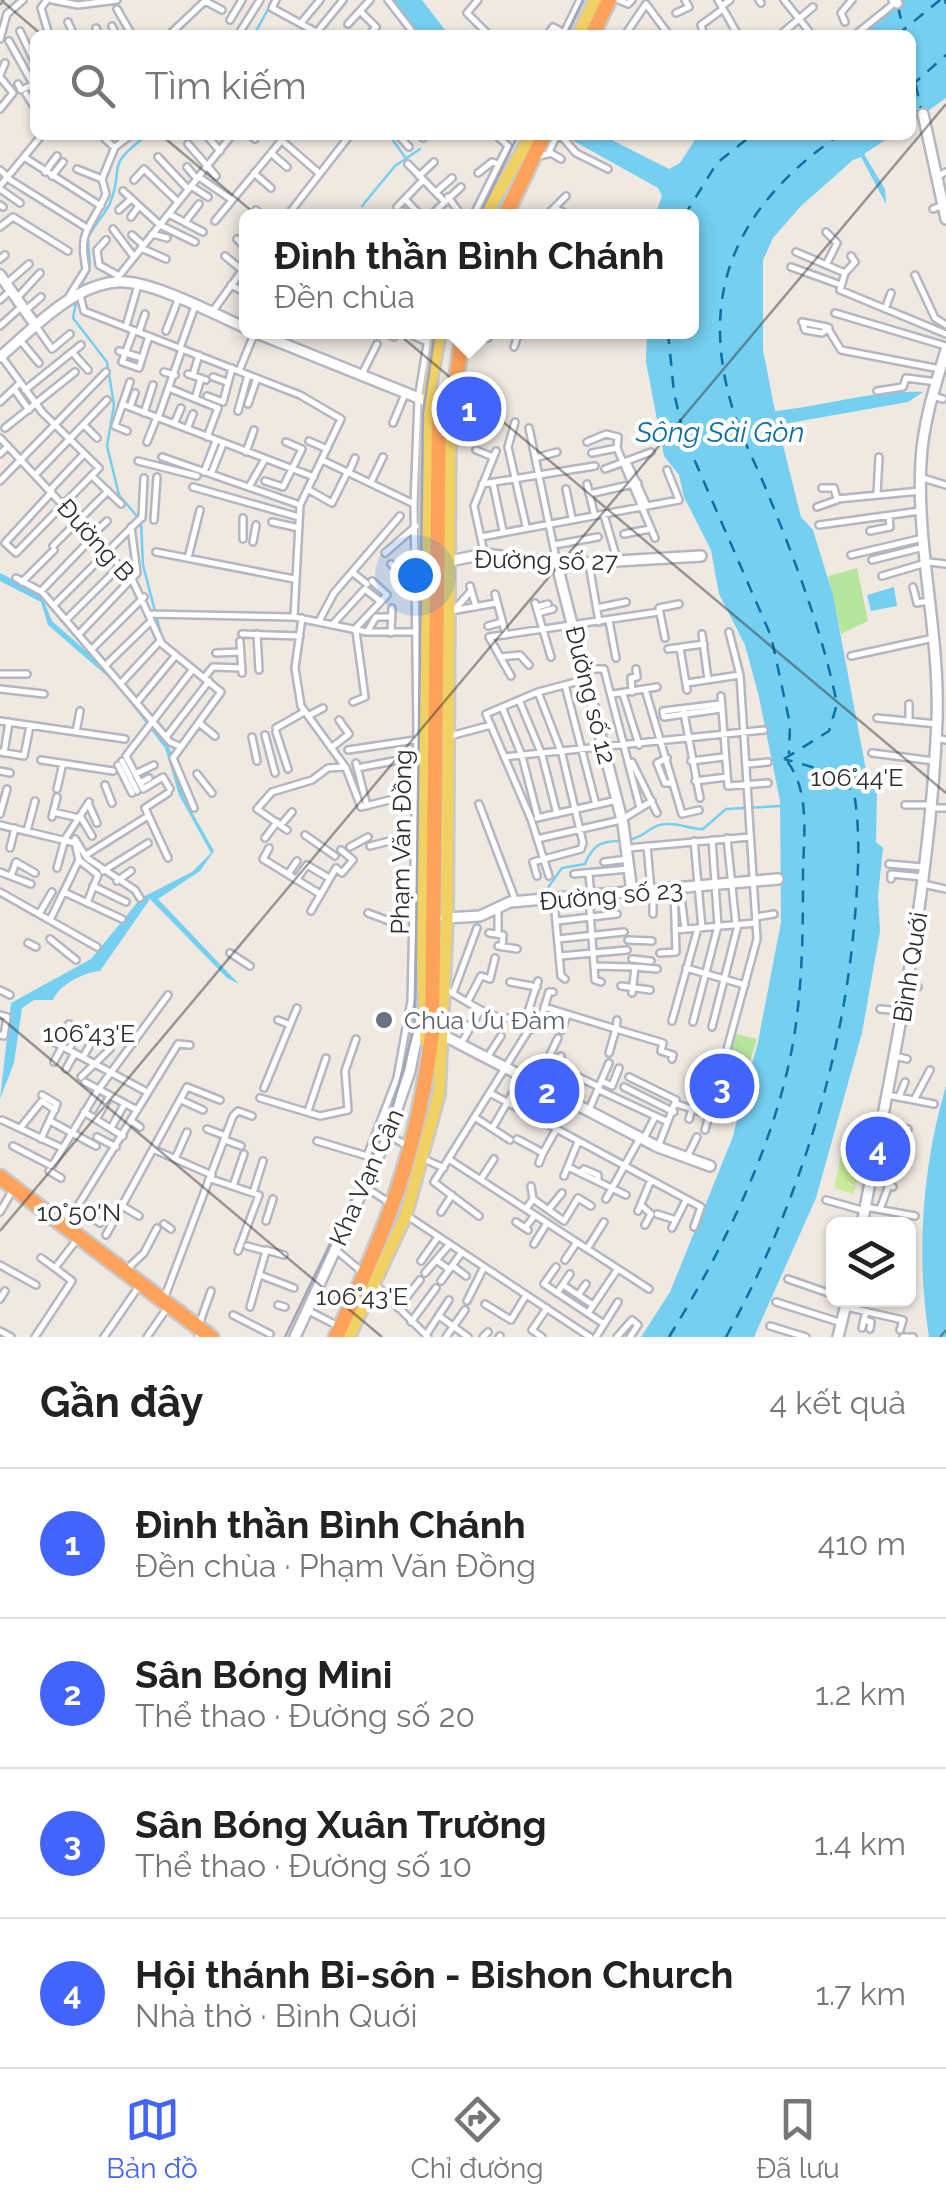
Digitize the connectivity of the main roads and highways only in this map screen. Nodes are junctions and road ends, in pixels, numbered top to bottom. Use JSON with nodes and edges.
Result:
{"nodes":[{"id":1,"x":597,"y":0,"type":"edge"},
{"id":2,"x":614,"y":0,"type":"edge"},
{"id":3,"x":582,"y":30,"type":"edge"},
{"id":4,"x":598,"y":30,"type":"edge"},
{"id":5,"x":535,"y":140,"type":"edge"},
{"id":6,"x":538,"y":140,"type":"edge"},
{"id":7,"x":538,"y":140,"type":"edge"},
{"id":8,"x":541,"y":140,"type":"edge"},
{"id":9,"x":489,"y":209,"type":"edge"},
{"id":10,"x":500,"y":209,"type":"edge"},
{"id":11,"x":511,"y":209,"type":"edge"},
{"id":12,"x":512,"y":209,"type":"edge"},
{"id":13,"x":440,"y":339,"type":"edge"},
{"id":14,"x":453,"y":339,"type":"edge"},
{"id":15,"x":464,"y":339,"type":"edge"},
{"id":16,"x":443,"y":406,"type":"junction"},
{"id":17,"x":433,"y":738,"type":"junction"},
{"id":18,"x":444,"y":918,"type":"junction"},
{"id":19,"x":432,"y":1030,"type":"junction"},
{"id":20,"x":418,"y":1154,"type":"junction"},
{"id":21,"x":4,"y":1185,"type":"edge"},
{"id":22,"x":401,"y":1211,"type":"junction"},
{"id":23,"x":115,"y":1268,"type":"junction"},
{"id":24,"x":368,"y":1277,"type":"junction"},
{"id":25,"x":200,"y":1335,"type":"edge"},
{"id":26,"x":339,"y":1335,"type":"edge"}],
"edges":[{"from":1,"to":3,"type":"highway"},
{"from":2,"to":4,"type":"highway"},
{"from":5,"to":9,"type":"main road"},
{"from":6,"to":10,"type":"highway"},
{"from":7,"to":11,"type":"highway"},
{"from":8,"to":12,"type":"main road"},
{"from":13,"to":16,"type":"main road","name":"Phạm Văn Đồng"},
{"from":14,"to":16,"type":"highway","name":"Phạm Văn Đồng"},
{"from":15,"to":16,"type":"highway","name":"Phạm Văn Đồng"},
{"from":16,"to":17,"type":"highway","name":"Phạm Văn Đồng"},
{"from":16,"to":17,"type":"main road","name":"Phạm Văn Đồng"},
{"from":17,"to":18,"type":"highway","name":"Phạm Văn Đồng"},
{"from":17,"to":19,"type":"highway","name":"Phạm Văn Đồng"},
{"from":17,"to":19,"type":"main road","name":"Phạm Văn Đồng"},
{"from":18,"to":19,"type":"highway","name":"Phạm Văn Đồng"},
{"from":18,"to":19,"type":"main road","name":"Phạm Văn Đồng"},
{"from":19,"to":20,"type":"main road","name":"Phạm Văn Đồng"},
{"from":19,"to":20,"type":"highway","name":"Phạm Văn Đồng"},
{"from":19,"to":22,"type":"highway","name":"Phạm Văn Đồng"},
{"from":20,"to":22,"type":"main road","name":"Phạm Văn Đồng"},
{"from":20,"to":22,"type":"main road","name":"Phạm Văn Đồng"},
{"from":20,"to":24,"type":"highway","name":"Phạm Văn Đồng"},
{"from":21,"to":23,"type":"highway"},
{"from":21,"to":23,"type":"highway"},
{"from":22,"to":24,"type":"highway","name":"Phạm Văn Đồng"},
{"from":23,"to":25,"type":"highway"},
{"from":24,"to":26,"type":"highway","name":"Phạm Văn Đồng"},
{"from":24,"to":26,"type":"main road","name":"Phạm Văn Đồng"},
{"from":24,"to":26,"type":"main road","name":"Phạm Văn Đồng"}]}
